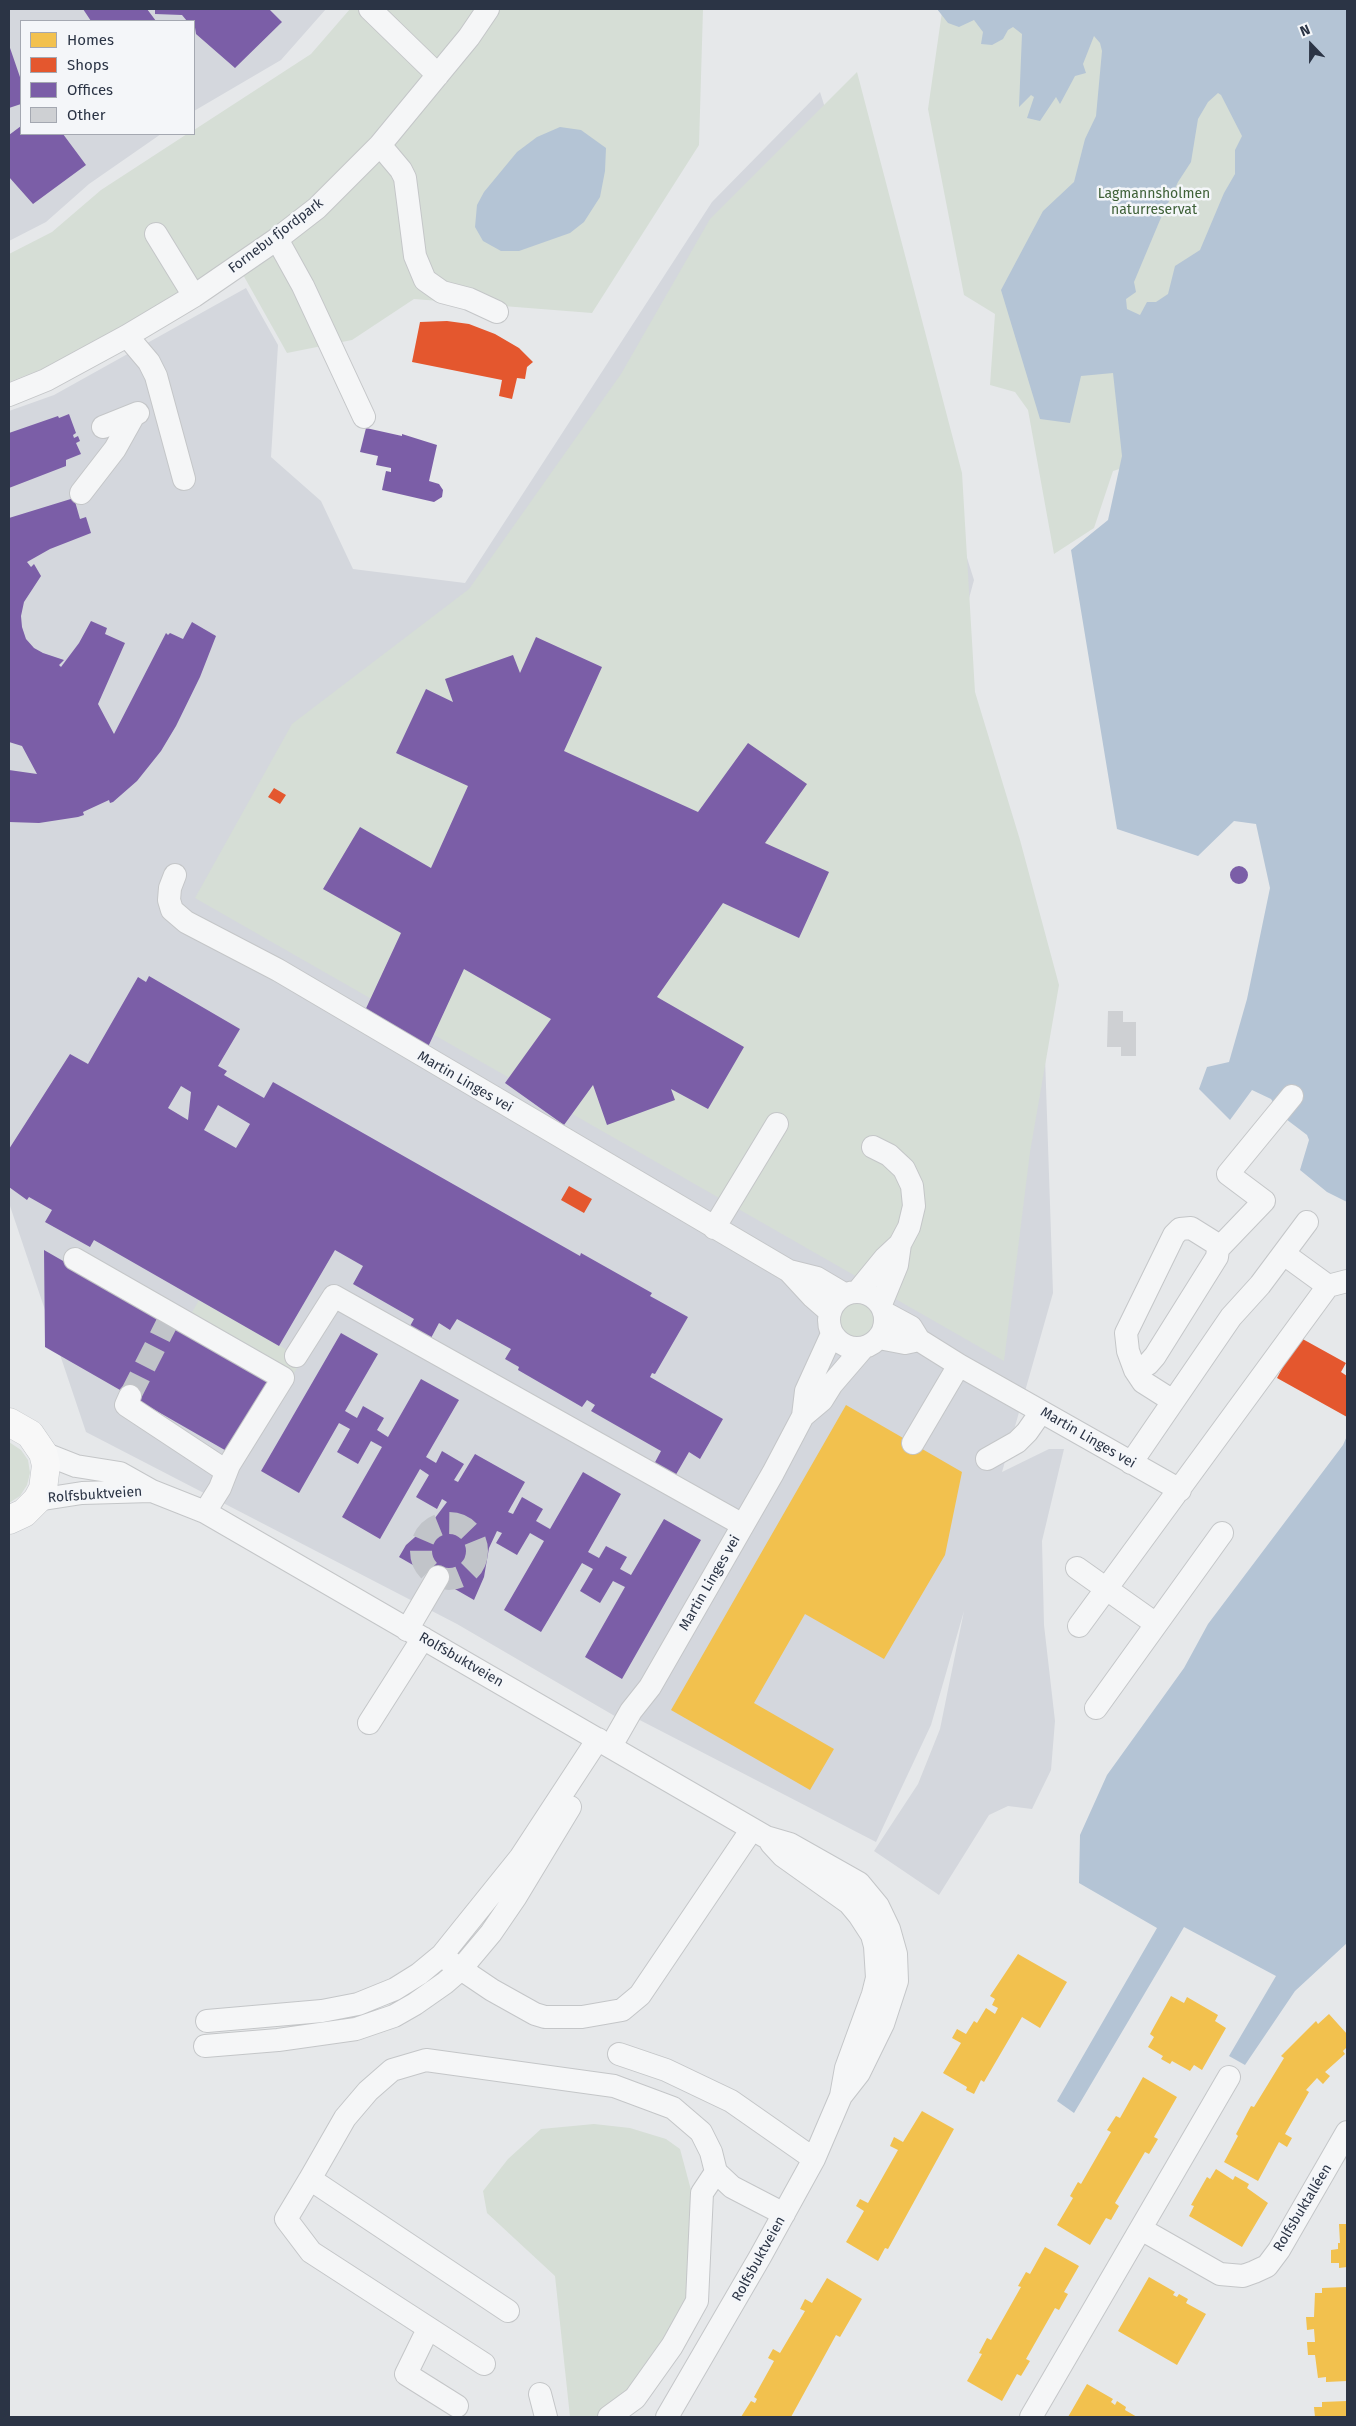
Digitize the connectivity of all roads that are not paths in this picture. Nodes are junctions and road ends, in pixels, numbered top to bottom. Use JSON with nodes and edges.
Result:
{"nodes":[{"id":1,"x":370,"y":9,"type":"edge"},
{"id":2,"x":488,"y":9,"type":"edge"},
{"id":3,"x":438,"y":75,"type":"junction"},
{"id":4,"x":380,"y":145,"type":"junction"},
{"id":5,"x":156,"y":234,"type":"dead end"},
{"id":6,"x":278,"y":239,"type":"junction"},
{"id":7,"x":194,"y":296,"type":"junction"},
{"id":8,"x":497,"y":312,"type":"dead end"},
{"id":9,"x":127,"y":336,"type":"junction"},
{"id":10,"x":159,"y":390,"type":"junction"},
{"id":11,"x":9,"y":395,"type":"edge"},
{"id":12,"x":134,"y":415,"type":"junction"},
{"id":13,"x":364,"y":417,"type":"dead end"},
{"id":14,"x":103,"y":427,"type":"dead end"},
{"id":15,"x":184,"y":478,"type":"dead end"},
{"id":16,"x":81,"y":493,"type":"dead end"},
{"id":17,"x":175,"y":875,"type":"dead end"},
{"id":18,"x":1292,"y":1096,"type":"dead end"},
{"id":19,"x":777,"y":1124,"type":"dead end"},
{"id":20,"x":873,"y":1148,"type":"dead end"},
{"id":21,"x":1307,"y":1222,"type":"dead end"},
{"id":22,"x":714,"y":1228,"type":"junction"},
{"id":23,"x":900,"y":1244,"type":"junction"},
{"id":24,"x":1218,"y":1249,"type":"junction"},
{"id":25,"x":1284,"y":1254,"type":"junction"},
{"id":26,"x":75,"y":1259,"type":"dead end"},
{"id":27,"x":789,"y":1271,"type":"junction"},
{"id":28,"x":1338,"y":1284,"type":"edge"},
{"id":29,"x":851,"y":1292,"type":"junction"},
{"id":30,"x":883,"y":1309,"type":"junction"},
{"id":31,"x":829,"y":1311,"type":"junction"},
{"id":32,"x":832,"y":1334,"type":"junction"},
{"id":33,"x":919,"y":1340,"type":"junction"},
{"id":34,"x":871,"y":1343,"type":"junction"},
{"id":35,"x":296,"y":1356,"type":"dead end"},
{"id":36,"x":959,"y":1365,"type":"junction"},
{"id":37,"x":1135,"y":1370,"type":"junction"},
{"id":38,"x":130,"y":1396,"type":"dead end"},
{"id":39,"x":1173,"y":1401,"type":"junction"},
{"id":40,"x":1041,"y":1412,"type":"junction"},
{"id":41,"x":803,"y":1416,"type":"junction"},
{"id":42,"x":10,"y":1421,"type":"edge"},
{"id":43,"x":913,"y":1443,"type":"dead end"},
{"id":44,"x":43,"y":1452,"type":"junction"},
{"id":45,"x":987,"y":1459,"type":"dead end"},
{"id":46,"x":1131,"y":1463,"type":"junction"},
{"id":47,"x":226,"y":1471,"type":"junction"},
{"id":48,"x":1180,"y":1490,"type":"junction"},
{"id":49,"x":152,"y":1491,"type":"junction"},
{"id":50,"x":37,"y":1500,"type":"junction"},
{"id":51,"x":205,"y":1512,"type":"junction"},
{"id":52,"x":9,"y":1520,"type":"edge"},
{"id":53,"x":744,"y":1525,"type":"junction"},
{"id":54,"x":1222,"y":1533,"type":"dead end"},
{"id":55,"x":1077,"y":1568,"type":"dead end"},
{"id":56,"x":438,"y":1577,"type":"dead end"},
{"id":57,"x":1107,"y":1589,"type":"junction"},
{"id":58,"x":1156,"y":1624,"type":"junction"},
{"id":59,"x":1079,"y":1626,"type":"dead end"},
{"id":60,"x":415,"y":1634,"type":"junction"},
{"id":61,"x":1096,"y":1708,"type":"dead end"},
{"id":62,"x":369,"y":1724,"type":"dead end"},
{"id":63,"x":605,"y":1742,"type":"junction"},
{"id":64,"x":576,"y":1775,"type":"junction"},
{"id":65,"x":759,"y":1833,"type":"junction"},
{"id":66,"x":442,"y":1955,"type":"junction"},
{"id":67,"x":460,"y":1970,"type":"junction"},
{"id":68,"x":207,"y":2021,"type":"dead end"},
{"id":69,"x":205,"y":2046,"type":"dead end"},
{"id":70,"x":618,"y":2054,"type":"dead end"},
{"id":71,"x":1229,"y":2077,"type":"dead end"},
{"id":72,"x":1347,"y":2132,"type":"edge"},
{"id":73,"x":1340,"y":2158,"type":"edge"},
{"id":74,"x":814,"y":2159,"type":"junction"},
{"id":75,"x":716,"y":2172,"type":"junction"},
{"id":76,"x":310,"y":2179,"type":"junction"},
{"id":77,"x":784,"y":2214,"type":"junction"},
{"id":78,"x":1142,"y":2229,"type":"junction"},
{"id":79,"x":508,"y":2311,"type":"dead end"},
{"id":80,"x":428,"y":2329,"type":"junction"},
{"id":81,"x":484,"y":2364,"type":"dead end"},
{"id":82,"x":540,"y":2394,"type":"dead end"},
{"id":83,"x":458,"y":2406,"type":"dead end"},
{"id":84,"x":546,"y":2417,"type":"edge"},
{"id":85,"x":609,"y":2417,"type":"edge"},
{"id":86,"x":666,"y":2417,"type":"edge"},
{"id":87,"x":1031,"y":2417,"type":"edge"}],
"edges":[{"from":1,"to":3,"type":"street"},
{"from":2,"to":3,"type":"street","name":"Fornebu fjordpark"},
{"from":3,"to":4,"type":"street","name":"Fornebu fjordpark"},
{"from":4,"to":6,"type":"street","name":"Fornebu fjordpark"},
{"from":4,"to":8,"type":"street"},
{"from":5,"to":7,"type":"street"},
{"from":6,"to":7,"type":"street","name":"Fornebu fjordpark"},
{"from":6,"to":13,"type":"street"},
{"from":7,"to":9,"type":"street","name":"Fornebu fjordpark"},
{"from":9,"to":10,"type":"street"},
{"from":9,"to":11,"type":"street","name":"Fornebu fjordpark"},
{"from":10,"to":12,"type":"street"},
{"from":10,"to":15,"type":"street"},
{"from":12,"to":14,"type":"street"},
{"from":12,"to":16,"type":"street"},
{"from":17,"to":22,"type":"street","name":"Martin Linges vei"},
{"from":18,"to":24,"type":"street"},
{"from":19,"to":22,"type":"street"},
{"from":20,"to":23,"type":"street"},
{"from":21,"to":25,"type":"street"},
{"from":22,"to":27,"type":"street","name":"Martin Linges vei"},
{"from":23,"to":29,"type":"street"},
{"from":23,"to":30,"type":"street"},
{"from":24,"to":37,"type":"street"},
{"from":24,"to":37,"type":"street"},
{"from":25,"to":28,"type":"street"},
{"from":25,"to":39,"type":"street"},
{"from":26,"to":47,"type":"street"},
{"from":27,"to":29,"type":"street","name":"Martin Linges vei"},
{"from":27,"to":31,"type":"street","name":"Martin Linges vei"},
{"from":28,"to":48,"type":"street"},
{"from":29,"to":30,"type":"street"},
{"from":29,"to":31,"type":"street"},
{"from":30,"to":33,"type":"street","name":"Martin Linges vei"},
{"from":30,"to":34,"type":"street"},
{"from":31,"to":32,"type":"street"},
{"from":32,"to":34,"type":"street"},
{"from":32,"to":41,"type":"street","name":"Martin Linges vei"},
{"from":33,"to":34,"type":"street"},
{"from":33,"to":36,"type":"street","name":"Martin Linges vei"},
{"from":34,"to":41,"type":"street","name":"Martin Linges vei"},
{"from":35,"to":53,"type":"street"},
{"from":36,"to":40,"type":"street","name":"Martin Linges vei"},
{"from":36,"to":43,"type":"street"},
{"from":37,"to":39,"type":"street"},
{"from":38,"to":47,"type":"street"},
{"from":39,"to":46,"type":"street"},
{"from":40,"to":45,"type":"street"},
{"from":40,"to":46,"type":"street","name":"Martin Linges vei"},
{"from":41,"to":53,"type":"street","name":"Martin Linges vei"},
{"from":42,"to":44,"type":"main road"},
{"from":44,"to":49,"type":"street","name":"Rolfsbuktveien"},
{"from":44,"to":50,"type":"main road"},
{"from":46,"to":48,"type":"street","name":"Martin Linges vei"},
{"from":47,"to":51,"type":"street"},
{"from":48,"to":57,"type":"street"},
{"from":49,"to":50,"type":"street","name":"Rolfsbuktveien"},
{"from":49,"to":51,"type":"street","name":"Rolfsbuktveien"},
{"from":50,"to":52,"type":"main road"},
{"from":51,"to":60,"type":"street","name":"Rolfsbuktveien"},
{"from":53,"to":63,"type":"street","name":"Martin Linges vei"},
{"from":54,"to":58,"type":"street"},
{"from":55,"to":57,"type":"street"},
{"from":56,"to":60,"type":"street"},
{"from":57,"to":58,"type":"street"},
{"from":57,"to":59,"type":"street"},
{"from":58,"to":61,"type":"street"},
{"from":60,"to":62,"type":"street"},
{"from":60,"to":63,"type":"street","name":"Rolfsbuktveien"},
{"from":63,"to":64,"type":"street","name":"Martin Linges vei"},
{"from":63,"to":65,"type":"street","name":"Rolfsbuktveien"},
{"from":64,"to":66,"type":"street","name":"Martin Linges vei"},
{"from":64,"to":67,"type":"street"},
{"from":65,"to":67,"type":"street"},
{"from":65,"to":74,"type":"street","name":"Rolfsbuktveien"},
{"from":66,"to":67,"type":"street"},
{"from":66,"to":68,"type":"street","name":"Martin Linges vei"},
{"from":67,"to":69,"type":"street"},
{"from":70,"to":74,"type":"street"},
{"from":71,"to":78,"type":"street"},
{"from":72,"to":73,"type":"street","name":"Rolfsbuktalléen"},
{"from":73,"to":78,"type":"street","name":"Rolfsbuktalléen"},
{"from":74,"to":77,"type":"street","name":"Rolfsbuktveien"},
{"from":75,"to":76,"type":"street"},
{"from":75,"to":77,"type":"street"},
{"from":75,"to":85,"type":"street"},
{"from":76,"to":79,"type":"street"},
{"from":76,"to":80,"type":"street"},
{"from":77,"to":86,"type":"street","name":"Rolfsbuktveien"},
{"from":78,"to":87,"type":"street"},
{"from":80,"to":81,"type":"street"},
{"from":80,"to":83,"type":"street"},
{"from":82,"to":84,"type":"street"}]}
